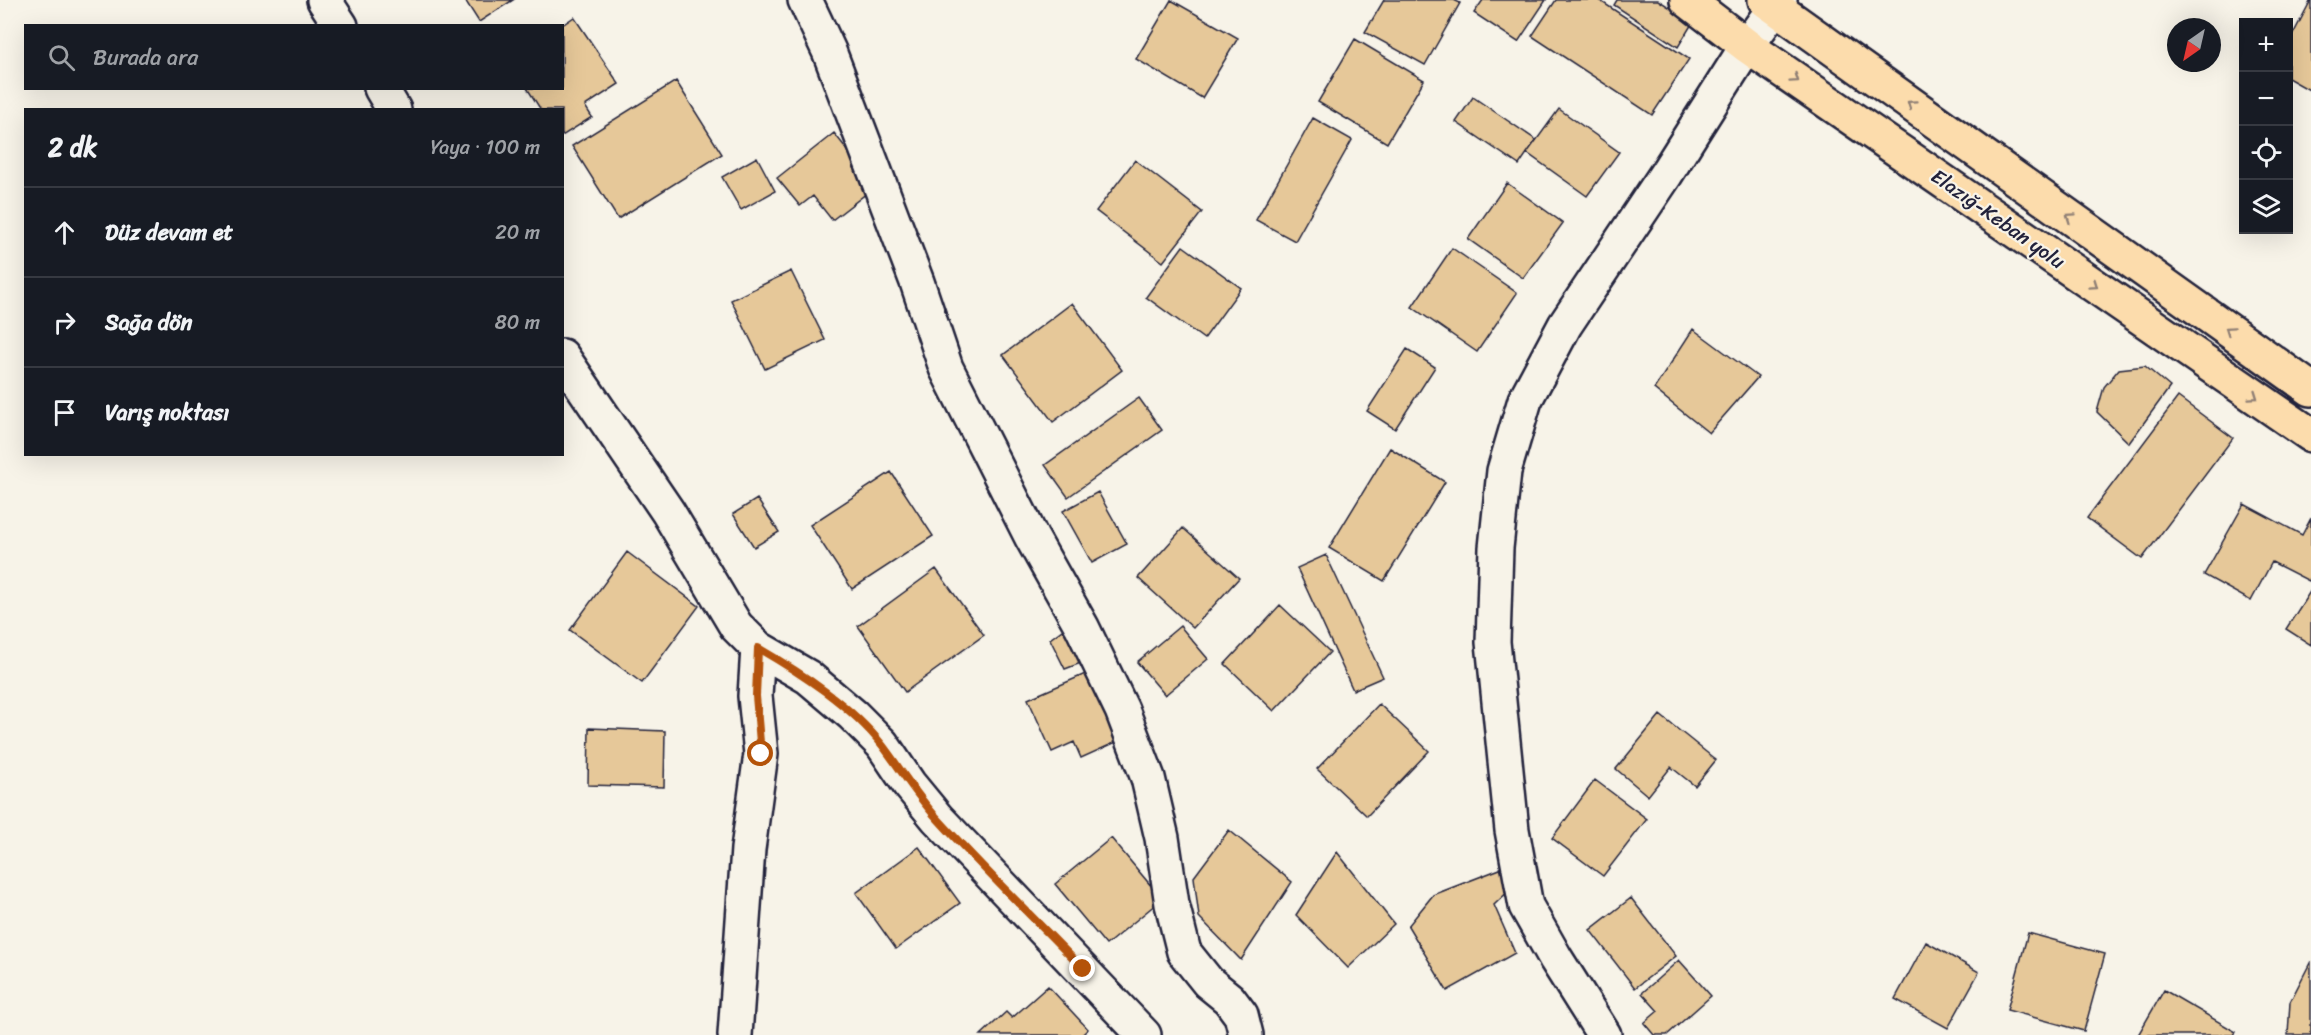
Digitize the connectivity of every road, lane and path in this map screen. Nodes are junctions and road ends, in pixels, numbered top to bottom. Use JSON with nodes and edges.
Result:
{"nodes":[{"id":1,"x":324,"y":0,"type":"edge"},
{"id":2,"x":805,"y":0,"type":"edge"},
{"id":3,"x":1687,"y":0,"type":"edge"},
{"id":4,"x":1773,"y":2,"type":"edge"},
{"id":5,"x":339,"y":24,"type":"edge"},
{"id":6,"x":1747,"y":46,"type":"junction"},
{"id":7,"x":382,"y":90,"type":"edge"},
{"id":8,"x":393,"y":108,"type":"edge"},
{"id":9,"x":564,"y":359,"type":"edge"},
{"id":10,"x":2311,"y":389,"type":"edge"},
{"id":11,"x":2311,"y":435,"type":"edge"},
{"id":12,"x":758,"y":648,"type":"junction"},
{"id":13,"x":735,"y":1035,"type":"edge"},
{"id":14,"x":1144,"y":1035,"type":"edge"},
{"id":15,"x":1246,"y":1035,"type":"edge"},
{"id":16,"x":1604,"y":1035,"type":"edge"}],
"edges":[{"from":1,"to":5,"type":"street"},
{"from":2,"to":15,"type":"street"},
{"from":3,"to":6,"type":"highway","name":"Elazığ-Keban yolu"},
{"from":4,"to":6,"type":"street"},
{"from":10,"to":4,"type":"highway","one_way":true},
{"from":6,"to":11,"type":"highway","name":"Elazığ-Keban yolu","one_way":true},
{"from":6,"to":16,"type":"street"},
{"from":7,"to":8,"type":"street"},
{"from":9,"to":12,"type":"street"},
{"from":12,"to":13,"type":"street"},
{"from":12,"to":14,"type":"street"}]}
